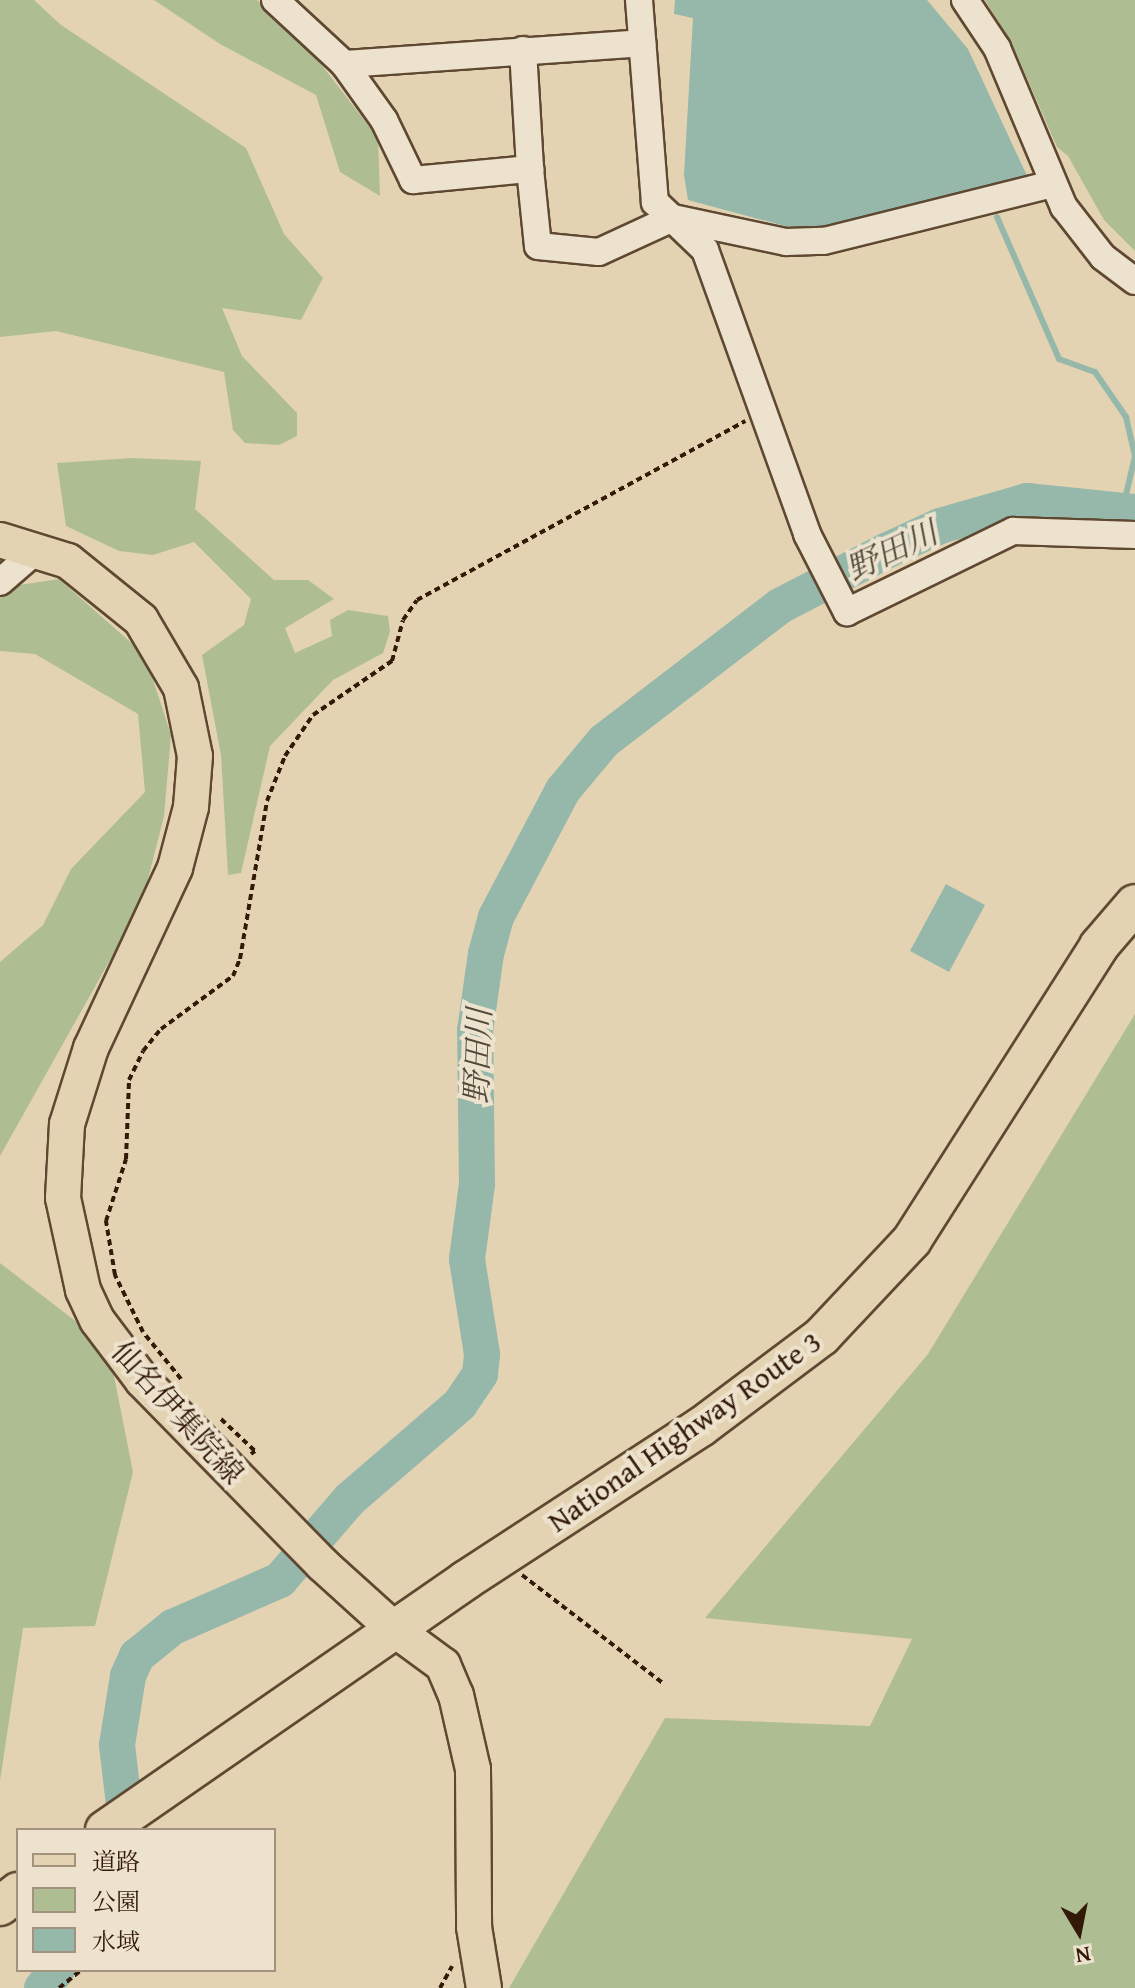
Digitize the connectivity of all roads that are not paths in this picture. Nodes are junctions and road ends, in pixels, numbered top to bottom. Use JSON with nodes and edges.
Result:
{"nodes":[{"id":1,"x":275,"y":0,"type":"edge"},
{"id":2,"x":639,"y":0,"type":"edge"},
{"id":3,"x":965,"y":0,"type":"edge"},
{"id":4,"x":642,"y":43,"type":"junction"},
{"id":5,"x":523,"y":50,"type":"junction"},
{"id":6,"x":344,"y":64,"type":"junction"},
{"id":7,"x":530,"y":169,"type":"junction"},
{"id":8,"x":1053,"y":184,"type":"junction"},
{"id":9,"x":673,"y":218,"type":"junction"},
{"id":10,"x":1135,"y":281,"type":"edge"},
{"id":11,"x":1135,"y":535,"type":"edge"},
{"id":12,"x":0,"y":540,"type":"edge"},
{"id":13,"x":38,"y":549,"type":"junction"},
{"id":14,"x":0,"y":582,"type":"edge"},
{"id":15,"x":1135,"y":904,"type":"edge"},
{"id":16,"x":394,"y":1629,"type":"junction"},
{"id":17,"x":118,"y":1820,"type":"edge"},
{"id":18,"x":16,"y":1894,"type":"edge"},
{"id":19,"x":0,"y":1906,"type":"edge"},
{"id":20,"x":484,"y":1988,"type":"edge"}],
"edges":[{"from":1,"to":6,"type":"street"},
{"from":2,"to":4,"type":"street"},
{"from":3,"to":8,"type":"street"},
{"from":4,"to":5,"type":"street"},
{"from":4,"to":9,"type":"street"},
{"from":5,"to":6,"type":"street"},
{"from":5,"to":7,"type":"street"},
{"from":6,"to":7,"type":"street"},
{"from":7,"to":9,"type":"street"},
{"from":8,"to":9,"type":"street"},
{"from":8,"to":10,"type":"street"},
{"from":9,"to":11,"type":"street"},
{"from":12,"to":13,"type":"main road","name":"仙名伊集院線"},
{"from":13,"to":14,"type":"street"},
{"from":13,"to":16,"type":"main road","name":"仙名伊集院線"},
{"from":15,"to":16,"type":"highway","name":"National Highway Route 3"},
{"from":16,"to":17,"type":"highway","name":"National Highway Route 3"},
{"from":16,"to":20,"type":"main road","name":"仙名伊集院線"},
{"from":18,"to":19,"type":"highway"}]}
